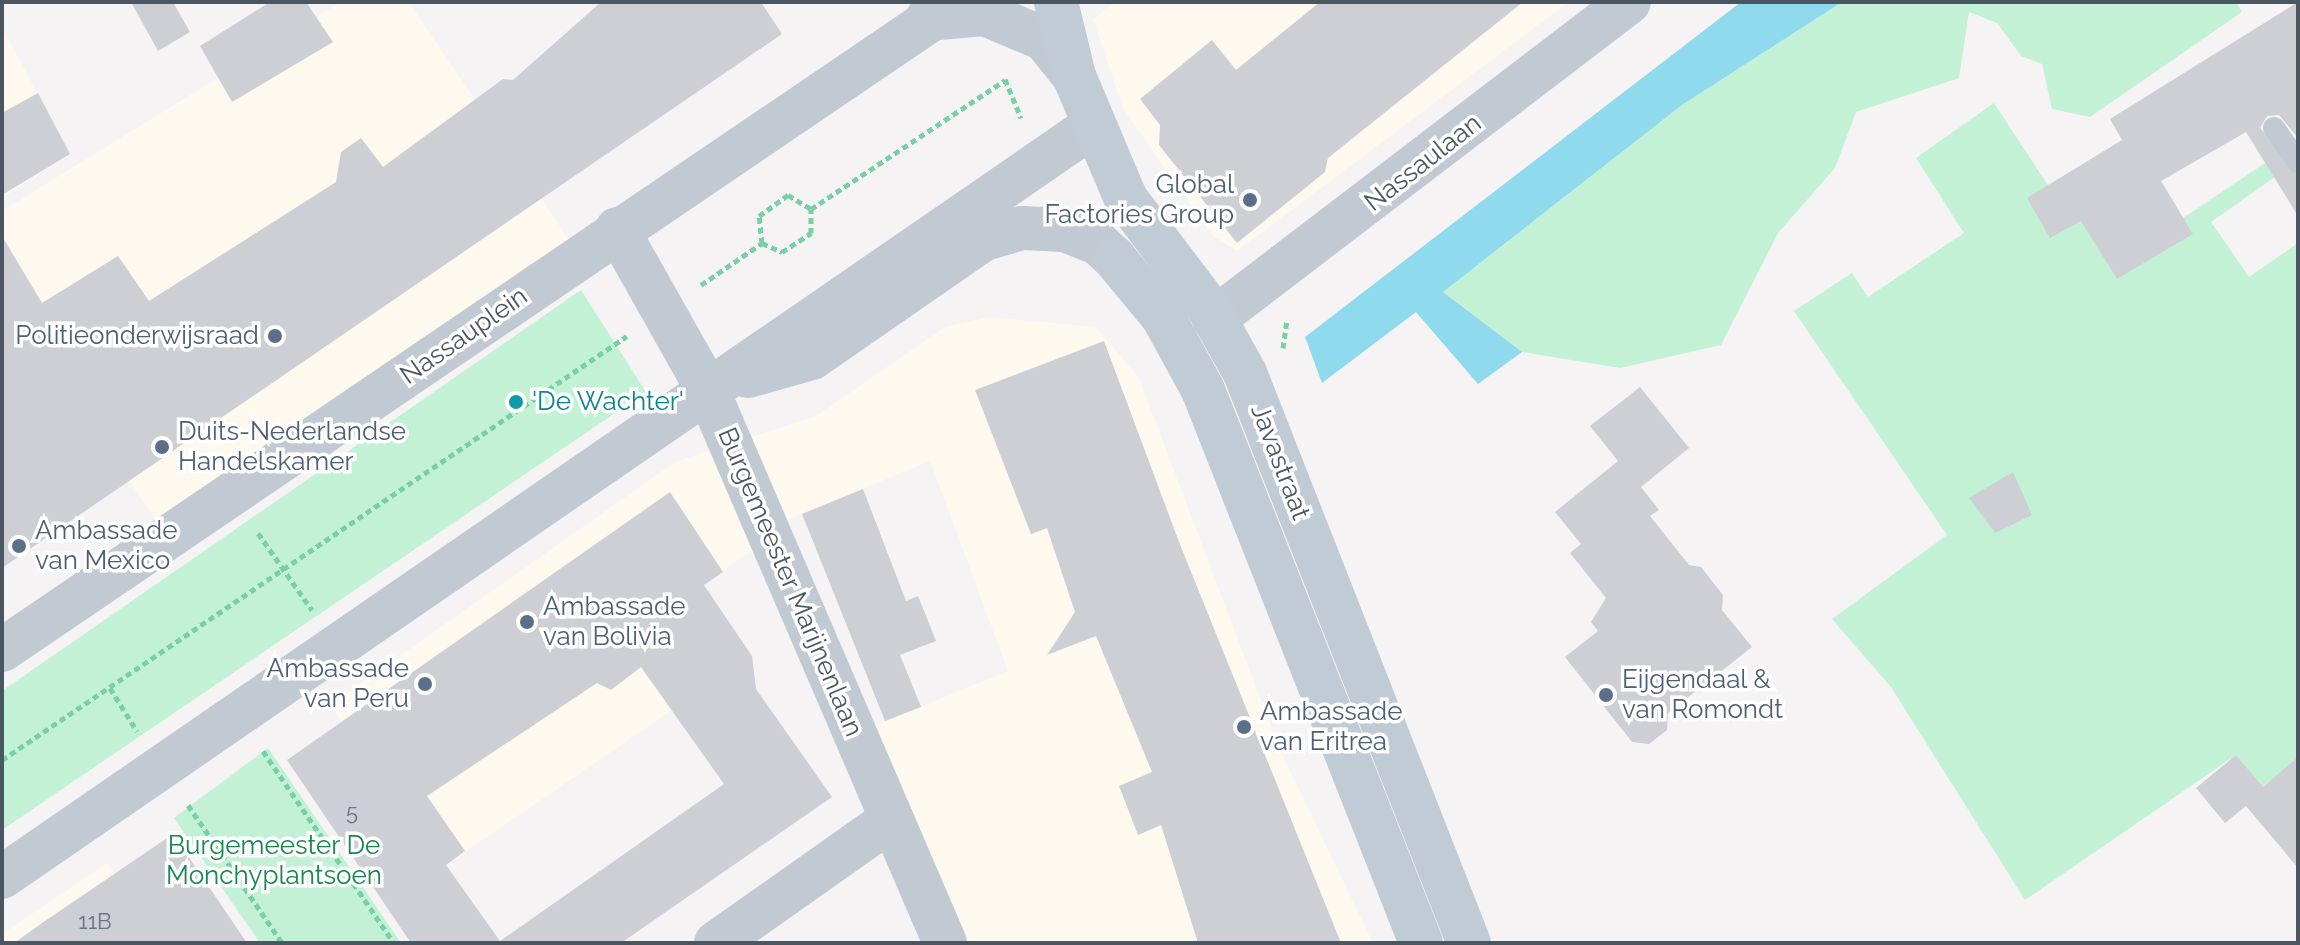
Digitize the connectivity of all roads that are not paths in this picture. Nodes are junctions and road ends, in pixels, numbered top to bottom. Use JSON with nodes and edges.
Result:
{"nodes":[{"id":1,"x":1056,"y":2,"type":"edge"},
{"id":2,"x":1629,"y":2,"type":"edge"},
{"id":3,"x":941,"y":11,"type":"edge"},
{"id":4,"x":1074,"y":76,"type":"junction"},
{"id":5,"x":1094,"y":125,"type":"junction"},
{"id":6,"x":2274,"y":128,"type":"dead end"},
{"id":7,"x":2298,"y":162,"type":"edge"},
{"id":8,"x":617,"y":229,"type":"junction"},
{"id":9,"x":1214,"y":319,"type":"junction"},
{"id":10,"x":707,"y":389,"type":"junction"},
{"id":11,"x":2,"y":650,"type":"edge"},
{"id":12,"x":892,"y":819,"type":"junction"},
{"id":13,"x":2,"y":877,"type":"edge"},
{"id":14,"x":716,"y":943,"type":"edge"},
{"id":15,"x":945,"y":943,"type":"edge"},
{"id":16,"x":1421,"y":943,"type":"edge"},
{"id":17,"x":1469,"y":943,"type":"edge"}],
"edges":[{"from":1,"to":4,"type":"street","name":"Javastraat"},
{"from":2,"to":9,"type":"street","name":"Nassaulaan"},
{"from":3,"to":4,"type":"street","name":"Nassauplein"},
{"from":3,"to":8,"type":"street","name":"Nassauplein"},
{"from":4,"to":5,"type":"street","name":"Javastraat"},
{"from":5,"to":9,"type":"street","name":"Javastraat"},
{"from":5,"to":10,"type":"street"},
{"from":6,"to":7,"type":"lane"},
{"from":8,"to":10,"type":"street","name":"Burgemeester Marijnenlaan"},
{"from":8,"to":11,"type":"street","name":"Nassauplein"},
{"from":9,"to":17,"type":"street","name":"Javastraat"},
{"from":10,"to":12,"type":"street","name":"Burgemeester Marijnenlaan"},
{"from":10,"to":13,"type":"street"},
{"from":10,"to":16,"type":"street","name":"Javastraat"},
{"from":12,"to":14,"type":"street"},
{"from":12,"to":15,"type":"street","name":"Burgemeester Marijnenlaan"}]}
